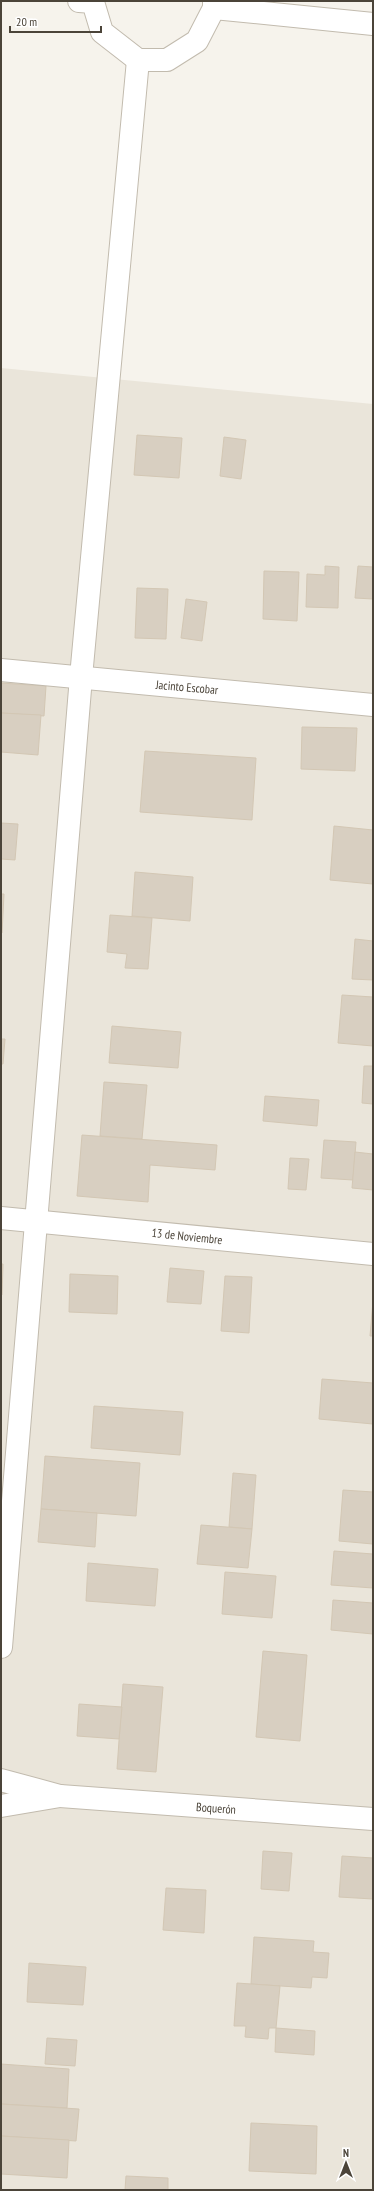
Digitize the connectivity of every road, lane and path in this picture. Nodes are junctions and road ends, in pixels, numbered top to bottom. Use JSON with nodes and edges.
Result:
{"nodes":[{"id":1,"x":88,"y":1,"type":"edge"},
{"id":2,"x":214,"y":4,"type":"edge"},
{"id":3,"x":373,"y":24,"type":"edge"},
{"id":4,"x":138,"y":60,"type":"junction"},
{"id":5,"x":1,"y":670,"type":"edge"},
{"id":6,"x":81,"y":677,"type":"junction"},
{"id":7,"x":373,"y":705,"type":"edge"},
{"id":8,"x":1,"y":1218,"type":"edge"},
{"id":9,"x":35,"y":1221,"type":"junction"},
{"id":10,"x":373,"y":1254,"type":"edge"},
{"id":11,"x":1,"y":1647,"type":"edge"},
{"id":12,"x":1,"y":1780,"type":"edge"},
{"id":13,"x":60,"y":1796,"type":"junction"},
{"id":14,"x":1,"y":1806,"type":"edge"},
{"id":15,"x":373,"y":1820,"type":"edge"}],
"edges":[{"from":1,"to":4,"type":"street"},
{"from":2,"to":3,"type":"street"},
{"from":2,"to":4,"type":"street"},
{"from":4,"to":6,"type":"street"},
{"from":5,"to":6,"type":"street","name":"Jacinto Escobar"},
{"from":6,"to":7,"type":"street","name":"Jacinto Escobar"},
{"from":6,"to":9,"type":"street"},
{"from":8,"to":9,"type":"street","name":"13 de Noviembre"},
{"from":9,"to":10,"type":"street","name":"13 de Noviembre"},
{"from":9,"to":11,"type":"street"},
{"from":12,"to":13,"type":"street","name":"Boquerón"},
{"from":13,"to":14,"type":"street","name":"Boquerón"},
{"from":13,"to":15,"type":"street","name":"Boquerón"}]}
